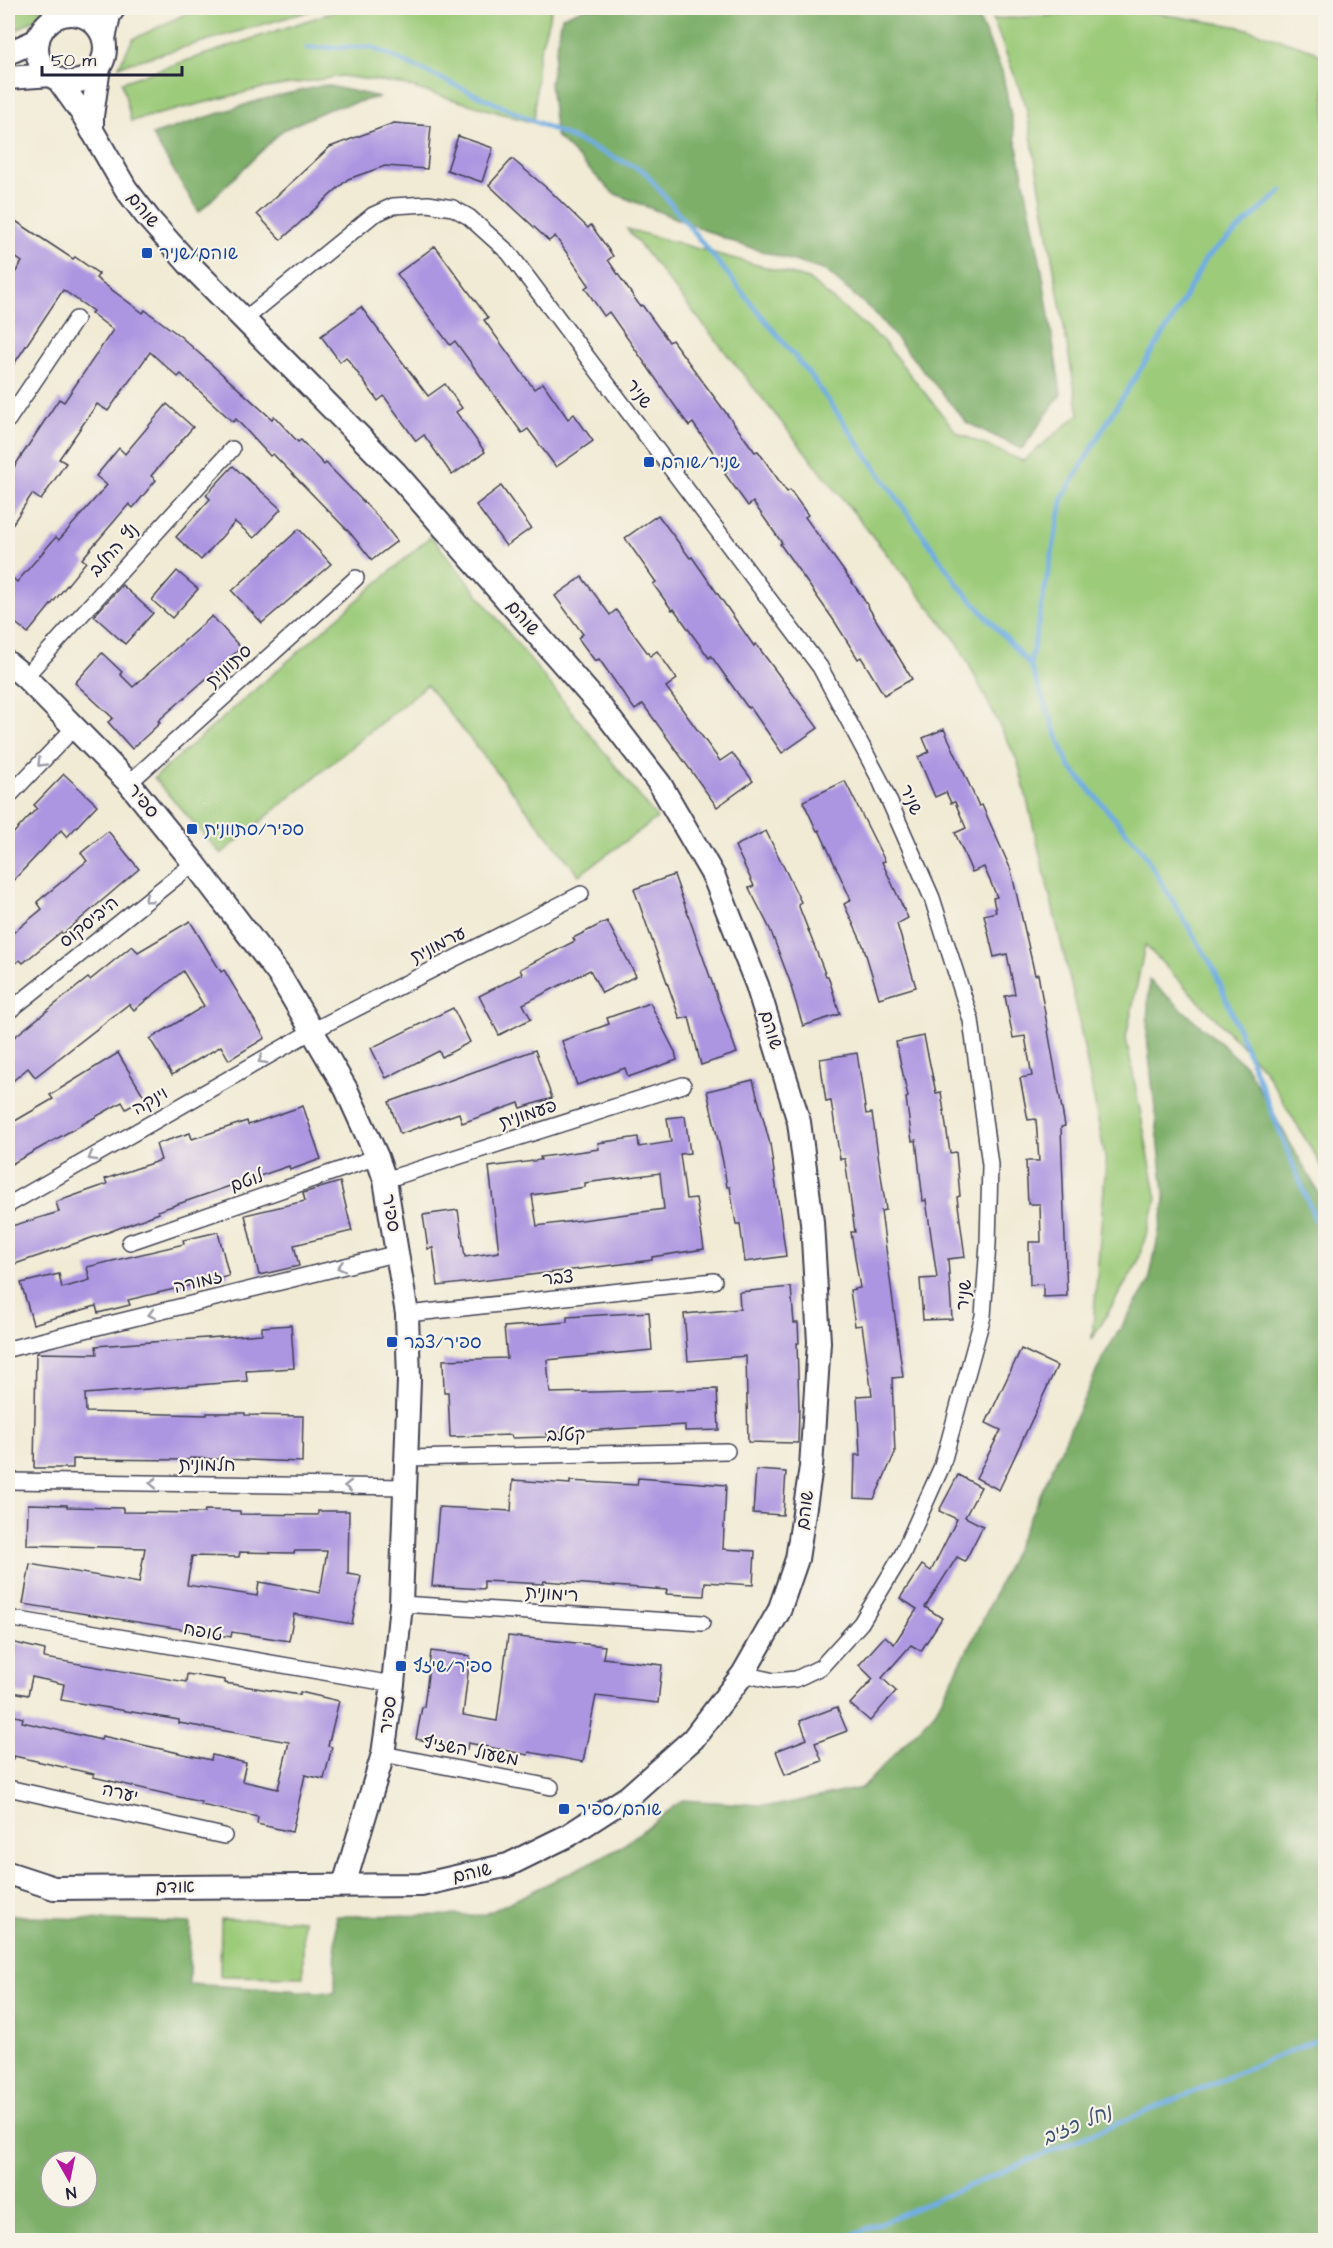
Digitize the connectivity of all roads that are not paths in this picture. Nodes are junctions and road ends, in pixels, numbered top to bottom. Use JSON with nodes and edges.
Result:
{"nodes":[{"id":1,"x":114,"y":8,"type":"edge"},
{"id":2,"x":73,"y":11,"type":"edge"},
{"id":3,"x":104,"y":39,"type":"junction"},
{"id":4,"x":38,"y":40,"type":"junction"},
{"id":5,"x":8,"y":53,"type":"edge"},
{"id":6,"x":99,"y":67,"type":"junction"},
{"id":7,"x":55,"y":77,"type":"junction"},
{"id":8,"x":8,"y":78,"type":"edge"},
{"id":9,"x":92,"y":133,"type":"junction"},
{"id":10,"x":76,"y":318,"type":"dead end"},
{"id":11,"x":245,"y":319,"type":"junction"},
{"id":12,"x":8,"y":420,"type":"edge"},
{"id":13,"x":232,"y":449,"type":"dead end"},
{"id":14,"x":356,"y":578,"type":"dead end"},
{"id":15,"x":16,"y":670,"type":"edge"},
{"id":16,"x":74,"y":728,"type":"junction"},
{"id":17,"x":129,"y":783,"type":"junction"},
{"id":18,"x":8,"y":797,"type":"edge"},
{"id":19,"x":194,"y":863,"type":"junction"},
{"id":20,"x":581,"y":894,"type":"dead end"},
{"id":21,"x":8,"y":1012,"type":"edge"},
{"id":22,"x":312,"y":1032,"type":"junction"},
{"id":23,"x":683,"y":1085,"type":"dead end"},
{"id":24,"x":378,"y":1157,"type":"junction"},
{"id":25,"x":385,"y":1180,"type":"junction"},
{"id":26,"x":8,"y":1205,"type":"edge"},
{"id":27,"x":130,"y":1242,"type":"dead end"},
{"id":28,"x":398,"y":1253,"type":"junction"},
{"id":29,"x":714,"y":1281,"type":"dead end"},
{"id":30,"x":406,"y":1314,"type":"junction"},
{"id":31,"x":8,"y":1349,"type":"edge"},
{"id":32,"x":727,"y":1450,"type":"dead end"},
{"id":33,"x":407,"y":1458,"type":"junction"},
{"id":34,"x":8,"y":1481,"type":"edge"},
{"id":35,"x":406,"y":1487,"type":"junction"},
{"id":36,"x":400,"y":1604,"type":"junction"},
{"id":37,"x":8,"y":1618,"type":"edge"},
{"id":38,"x":702,"y":1623,"type":"dead end"},
{"id":39,"x":743,"y":1674,"type":"junction"},
{"id":40,"x":393,"y":1684,"type":"junction"},
{"id":41,"x":383,"y":1754,"type":"junction"},
{"id":42,"x":551,"y":1787,"type":"dead end"},
{"id":43,"x":8,"y":1788,"type":"edge"},
{"id":44,"x":224,"y":1836,"type":"dead end"},
{"id":45,"x":8,"y":1873,"type":"edge"},
{"id":46,"x":344,"y":1885,"type":"junction"}],
"edges":[{"from":1,"to":3,"type":"street"},
{"from":2,"to":3,"type":"street"},
{"from":2,"to":4,"type":"street"},
{"from":3,"to":6,"type":"street"},
{"from":4,"to":5,"type":"street"},
{"from":4,"to":7,"type":"street"},
{"from":6,"to":7,"type":"street"},
{"from":6,"to":9,"type":"street"},
{"from":7,"to":8,"type":"street"},
{"from":7,"to":9,"type":"street","name":"שוהם"},
{"from":9,"to":11,"type":"street","name":"שוהם"},
{"from":10,"to":12,"type":"street"},
{"from":11,"to":39,"type":"street","name":"שוהם"},
{"from":11,"to":39,"type":"street","name":"שניר"},
{"from":13,"to":15,"type":"street","name":"נץ החלב"},
{"from":14,"to":17,"type":"street","name":"סתוונית"},
{"from":15,"to":16,"type":"street","name":"ספיר"},
{"from":16,"to":17,"type":"street","name":"ספיר"},
{"from":16,"to":18,"type":"street","one_way":true},
{"from":17,"to":19,"type":"street","name":"ספיר"},
{"from":19,"to":21,"type":"street","name":"היביסקוס","one_way":true},
{"from":19,"to":22,"type":"street","name":"ספיר"},
{"from":20,"to":22,"type":"street","name":"ערמונית"},
{"from":22,"to":24,"type":"street","name":"ספיר"},
{"from":22,"to":26,"type":"street","name":"וינקה","one_way":true},
{"from":23,"to":25,"type":"street","name":"פעמונית"},
{"from":24,"to":25,"type":"street","name":"ספיר"},
{"from":24,"to":27,"type":"street","name":"לוטם"},
{"from":25,"to":28,"type":"street","name":"ספיר"},
{"from":28,"to":30,"type":"street","name":"ספיר"},
{"from":28,"to":31,"type":"street","name":"זמורה","one_way":true},
{"from":29,"to":30,"type":"street","name":"צבר"},
{"from":30,"to":33,"type":"street","name":"ספיר"},
{"from":32,"to":33,"type":"street","name":"קטלב"},
{"from":33,"to":35,"type":"street","name":"ספיר"},
{"from":35,"to":34,"type":"street","name":"חלמונית","one_way":true},
{"from":35,"to":36,"type":"street","name":"ספיר"},
{"from":36,"to":38,"type":"street","name":"רימונית"},
{"from":36,"to":40,"type":"street","name":"ספיר"},
{"from":37,"to":40,"type":"street","name":"טופח"},
{"from":39,"to":46,"type":"street","name":"שוהם"},
{"from":40,"to":41,"type":"street","name":"ספיר"},
{"from":41,"to":42,"type":"street","name":"משעול השזיף"},
{"from":41,"to":46,"type":"street","name":"ספיר"},
{"from":43,"to":44,"type":"street","name":"יערה"},
{"from":45,"to":46,"type":"street","name":"אודם"}]}
